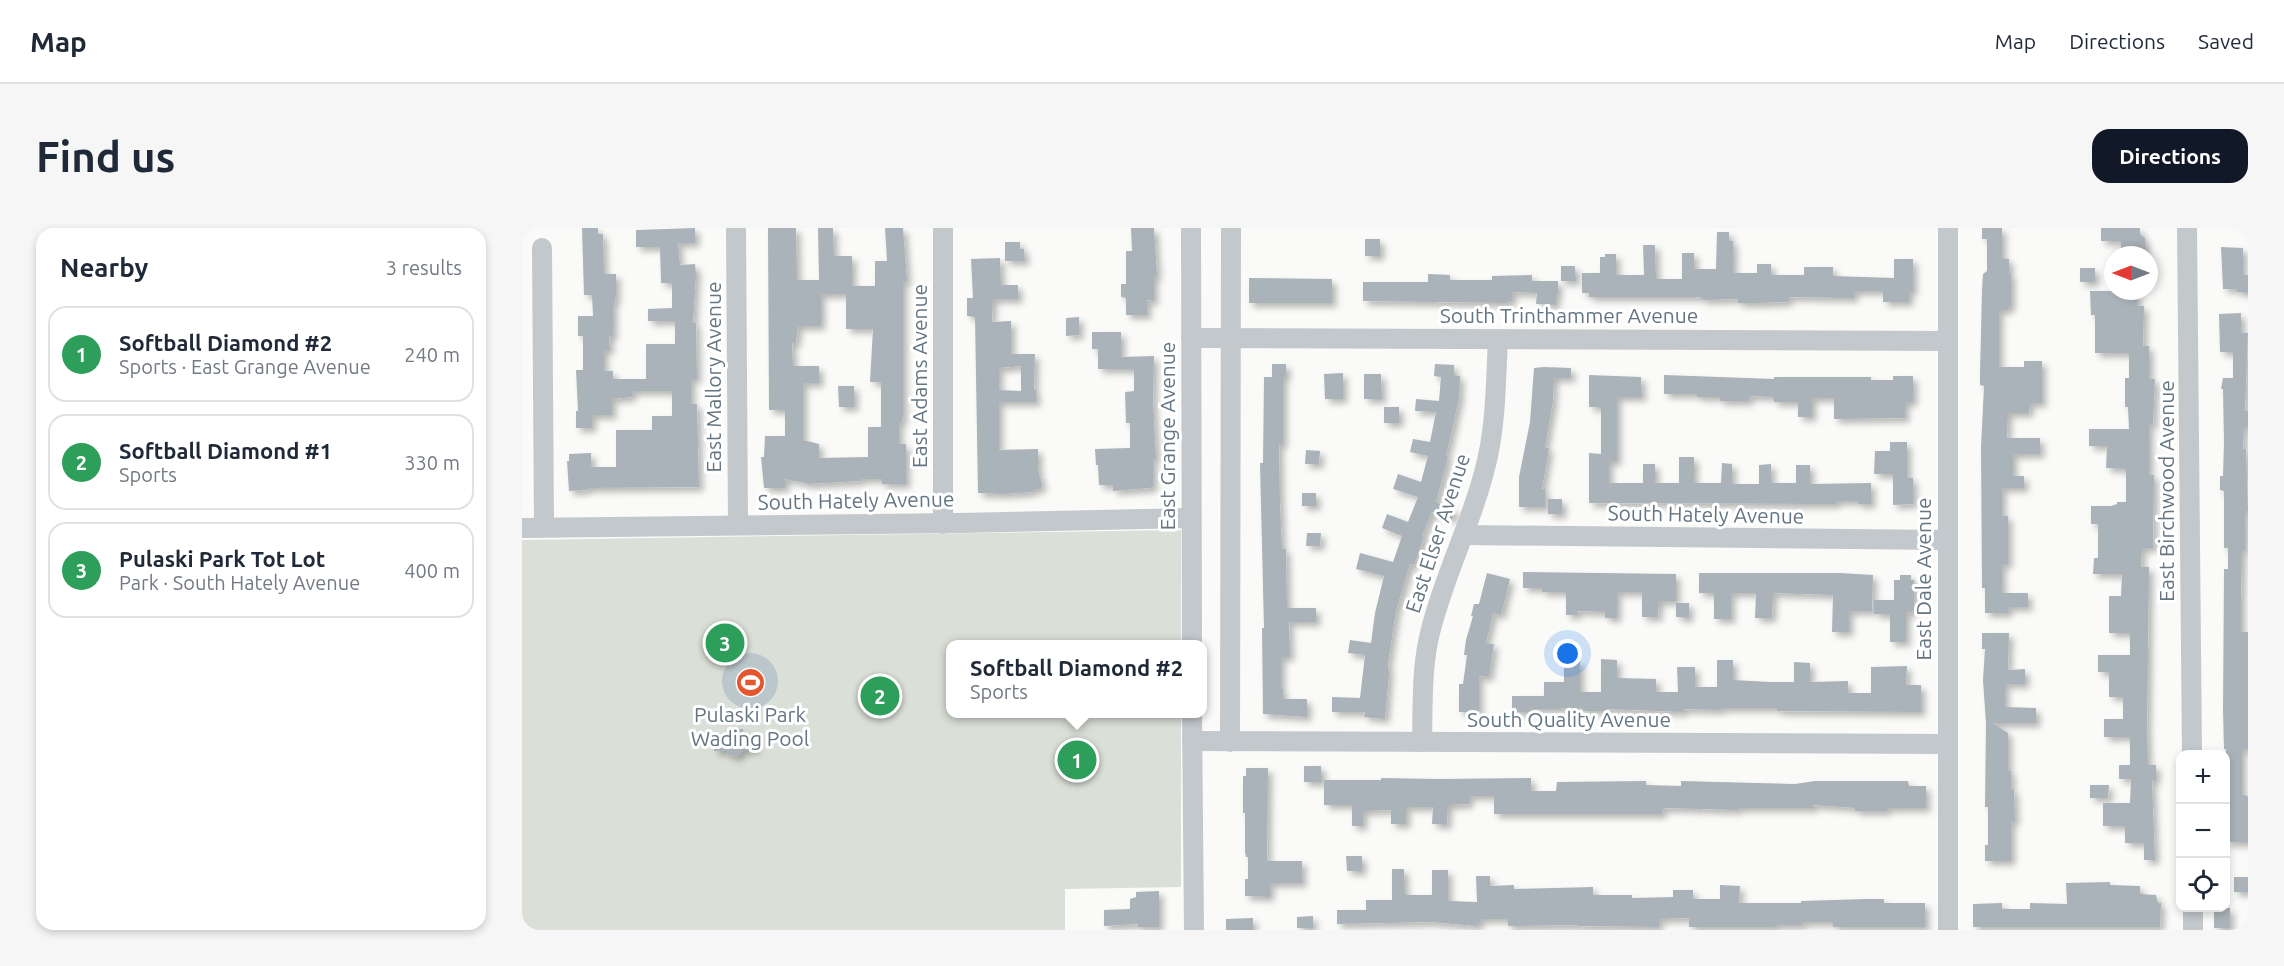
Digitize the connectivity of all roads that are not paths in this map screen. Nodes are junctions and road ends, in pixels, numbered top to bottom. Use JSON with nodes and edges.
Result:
{"nodes":[{"id":1,"x":736,"y":228,"type":"edge"},
{"id":2,"x":943,"y":228,"type":"edge"},
{"id":3,"x":1191,"y":228,"type":"edge"},
{"id":4,"x":1231,"y":228,"type":"edge"},
{"id":5,"x":1948,"y":228,"type":"edge"},
{"id":6,"x":2187,"y":228,"type":"edge"},
{"id":7,"x":542,"y":248,"type":"dead end"},
{"id":8,"x":1191,"y":338,"type":"junction"},
{"id":9,"x":1231,"y":338,"type":"junction"},
{"id":10,"x":1498,"y":339,"type":"junction"},
{"id":11,"x":1947,"y":341,"type":"junction"},
{"id":12,"x":1191,"y":518,"type":"junction"},
{"id":13,"x":943,"y":524,"type":"junction"},
{"id":14,"x":738,"y":525,"type":"junction"},
{"id":15,"x":544,"y":527,"type":"junction"},
{"id":16,"x":522,"y":528,"type":"edge"},
{"id":17,"x":1464,"y":535,"type":"junction"},
{"id":18,"x":1947,"y":540,"type":"junction"},
{"id":19,"x":1192,"y":640,"type":"edge"},
{"id":20,"x":1192,"y":718,"type":"edge"},
{"id":21,"x":1192,"y":741,"type":"junction"},
{"id":22,"x":1230,"y":742,"type":"junction"},
{"id":23,"x":1422,"y":742,"type":"junction"},
{"id":24,"x":1947,"y":744,"type":"junction"},
{"id":25,"x":2192,"y":750,"type":"edge"},
{"id":26,"x":2193,"y":912,"type":"edge"},
{"id":27,"x":1194,"y":930,"type":"edge"},
{"id":28,"x":1948,"y":930,"type":"edge"},
{"id":29,"x":2193,"y":930,"type":"edge"}],
"edges":[{"from":1,"to":14,"type":"street","name":"East Mallory Avenue"},
{"from":2,"to":13,"type":"street","name":"East Adams Avenue"},
{"from":3,"to":8,"type":"street","name":"East Grange Avenue"},
{"from":4,"to":9,"type":"street"},
{"from":5,"to":11,"type":"street","name":"East Dale Avenue"},
{"from":6,"to":25,"type":"street","name":"East Birchwood Avenue"},
{"from":7,"to":15,"type":"street"},
{"from":8,"to":9,"type":"street","name":"South Trinthammer Avenue"},
{"from":8,"to":12,"type":"street","name":"East Grange Avenue"},
{"from":9,"to":10,"type":"street","name":"South Trinthammer Avenue"},
{"from":9,"to":22,"type":"street"},
{"from":10,"to":11,"type":"street","name":"South Trinthammer Avenue"},
{"from":10,"to":17,"type":"street","name":"East Elser Avenue"},
{"from":11,"to":18,"type":"street","name":"East Dale Avenue"},
{"from":12,"to":13,"type":"street","name":"South Hately Avenue"},
{"from":12,"to":19,"type":"street","name":"East Grange Avenue"},
{"from":13,"to":14,"type":"street","name":"South Hately Avenue"},
{"from":14,"to":15,"type":"street","name":"South Hately Avenue"},
{"from":15,"to":16,"type":"street","name":"South Hately Avenue"},
{"from":17,"to":18,"type":"street","name":"South Hately Avenue"},
{"from":17,"to":23,"type":"street","name":"East Elser Avenue"},
{"from":18,"to":24,"type":"street","name":"East Dale Avenue"},
{"from":20,"to":21,"type":"street"},
{"from":21,"to":22,"type":"street","name":"South Quality Avenue"},
{"from":21,"to":27,"type":"street"},
{"from":22,"to":23,"type":"street","name":"South Quality Avenue"},
{"from":23,"to":24,"type":"street","name":"South Quality Avenue"},
{"from":24,"to":28,"type":"street","name":"East Dale Avenue"},
{"from":26,"to":29,"type":"street"}]}
